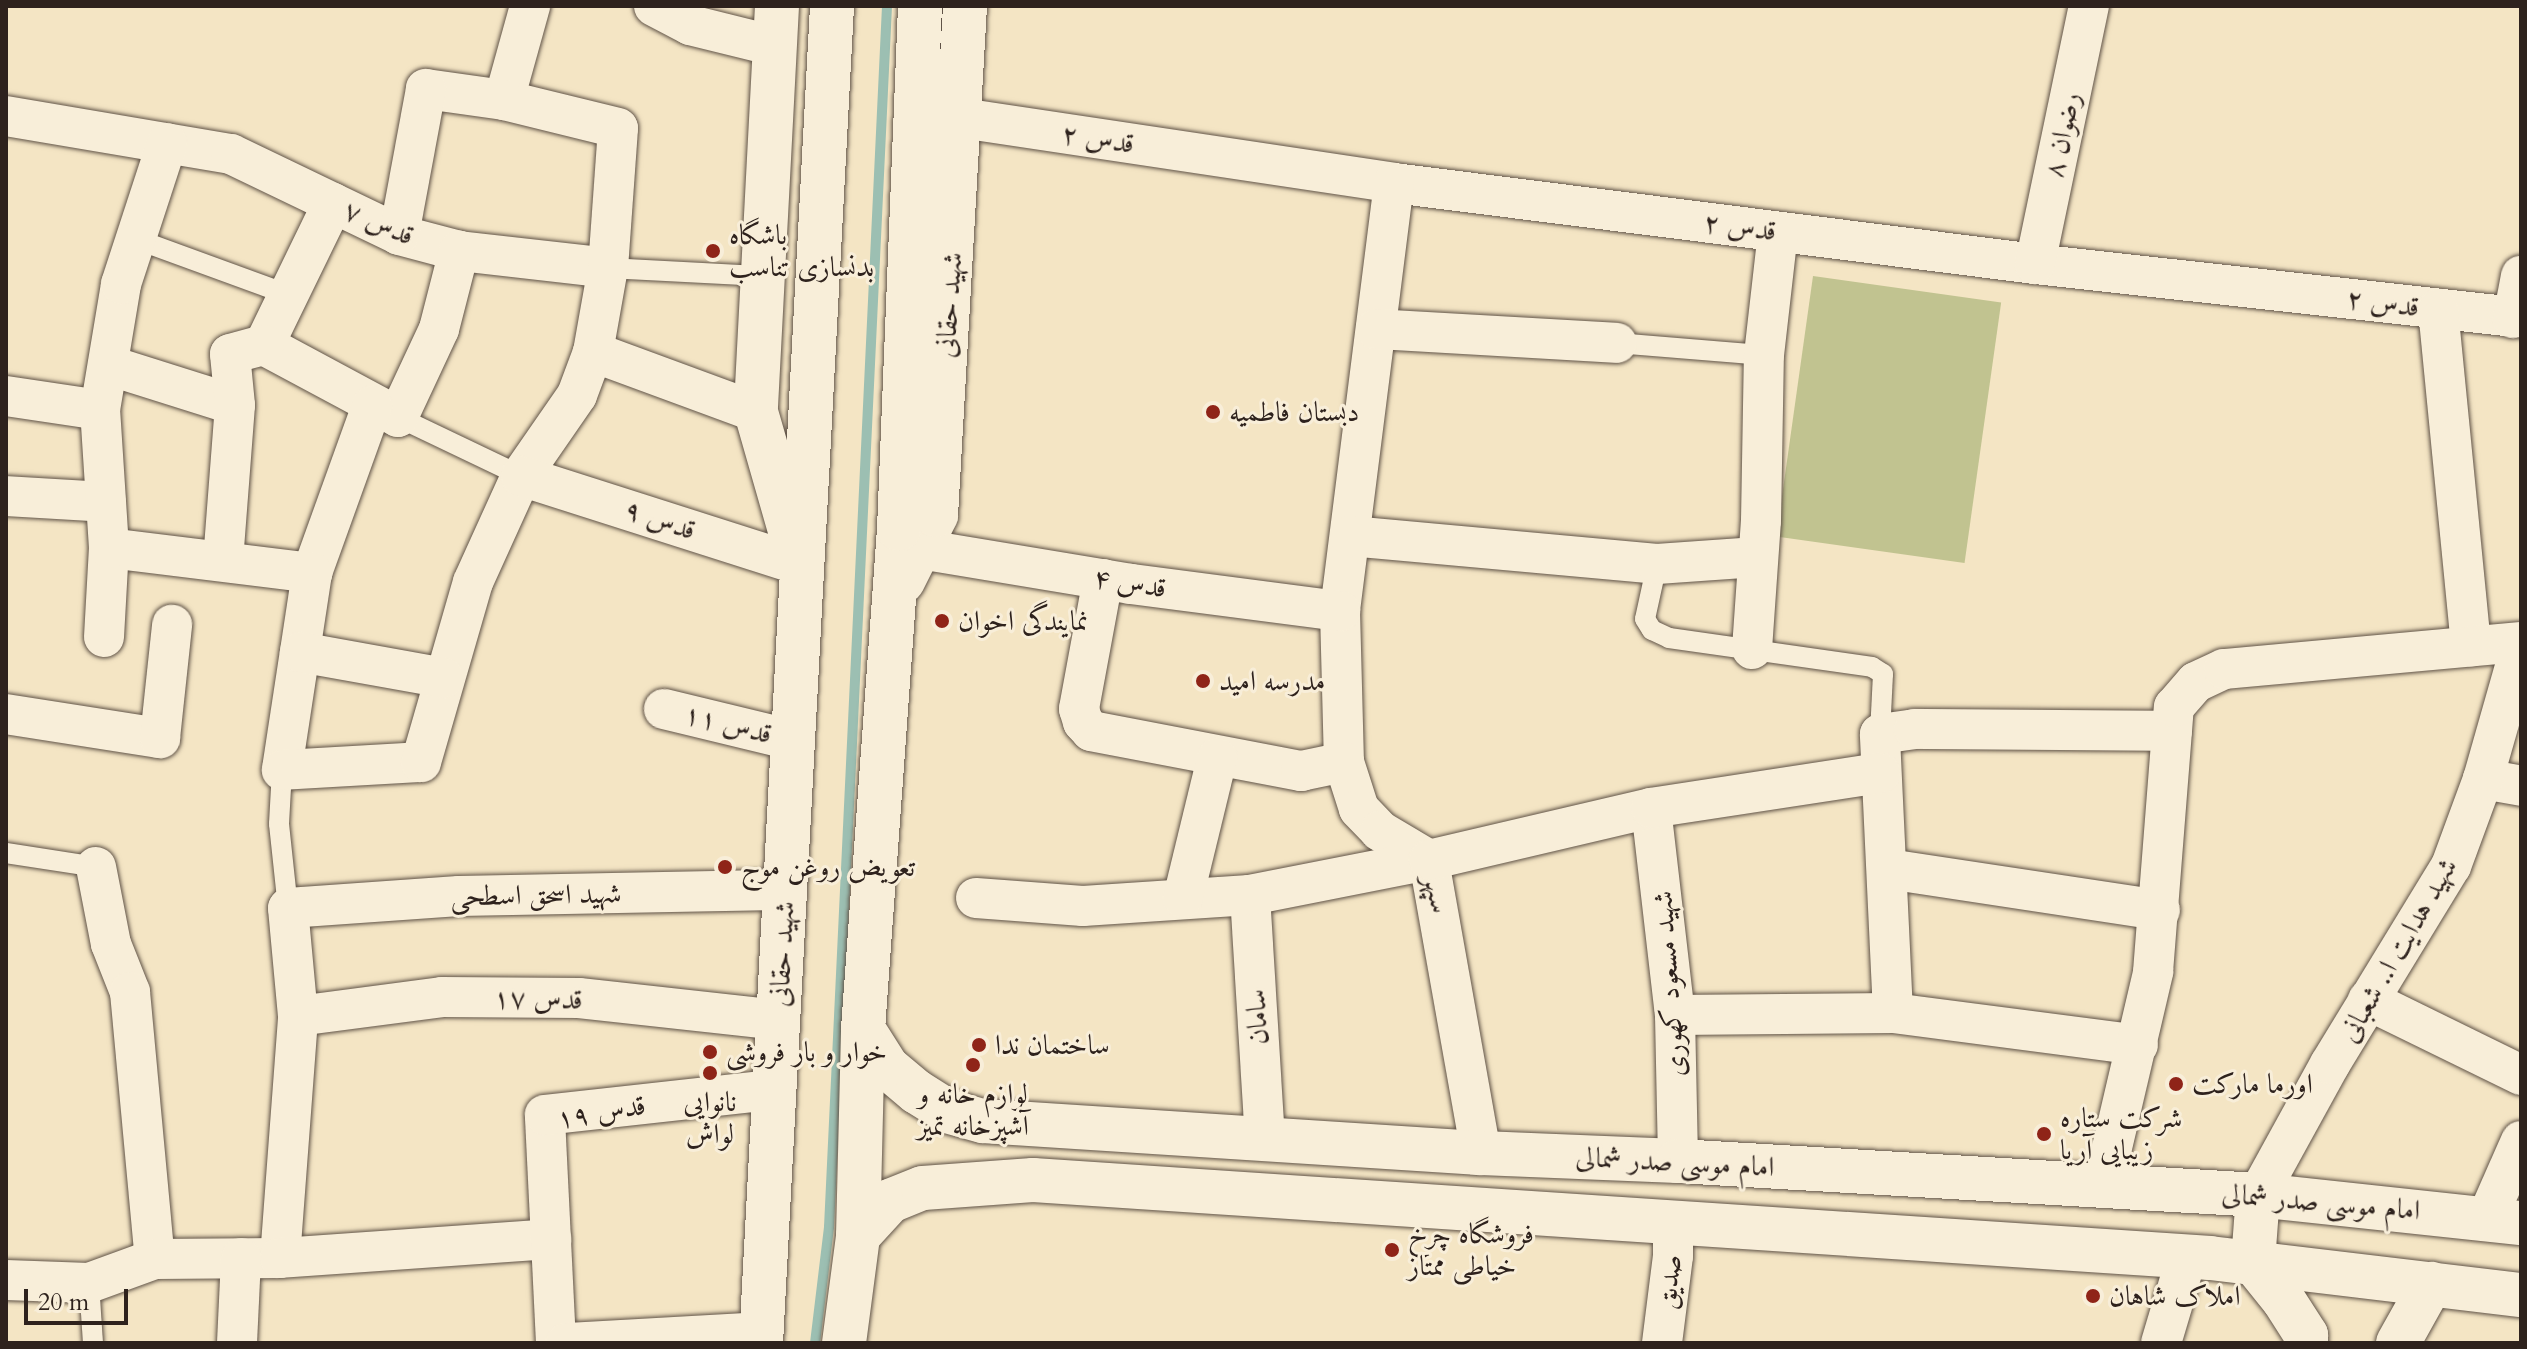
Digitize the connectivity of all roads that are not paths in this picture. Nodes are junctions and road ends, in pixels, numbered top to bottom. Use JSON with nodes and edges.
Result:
{"nodes":[{"id":1,"x":530,"y":6,"type":"edge"},
{"id":2,"x":654,"y":6,"type":"edge"},
{"id":3,"x":832,"y":6,"type":"edge"},
{"id":4,"x":920,"y":6,"type":"edge"},
{"id":5,"x":965,"y":6,"type":"edge"},
{"id":6,"x":2089,"y":6,"type":"edge"},
{"id":7,"x":691,"y":15,"type":"edge"},
{"id":8,"x":776,"y":26,"type":"edge"},
{"id":9,"x":504,"y":100,"type":"junction"},
{"id":10,"x":6,"y":116,"type":"edge"},
{"id":11,"x":961,"y":118,"type":"junction"},
{"id":12,"x":167,"y":143,"type":"junction"},
{"id":13,"x":1394,"y":183,"type":"junction"},
{"id":14,"x":333,"y":203,"type":"junction"},
{"id":15,"x":1778,"y":232,"type":"junction"},
{"id":16,"x":399,"y":235,"type":"junction"},
{"id":17,"x":136,"y":239,"type":"junction"},
{"id":18,"x":459,"y":251,"type":"junction"},
{"id":19,"x":2035,"y":264,"type":"junction"},
{"id":20,"x":608,"y":268,"type":"junction"},
{"id":21,"x":763,"y":276,"type":"junction"},
{"id":22,"x":2521,"y":276,"type":"edge"},
{"id":23,"x":289,"y":295,"type":"junction"},
{"id":24,"x":2438,"y":309,"type":"junction"},
{"id":25,"x":2517,"y":318,"type":"edge"},
{"id":26,"x":1376,"y":329,"type":"junction"},
{"id":27,"x":1617,"y":343,"type":"joint"},
{"id":28,"x":264,"y":345,"type":"junction"},
{"id":29,"x":593,"y":352,"type":"junction"},
{"id":30,"x":1764,"y":355,"type":"junction"},
{"id":31,"x":108,"y":365,"type":"junction"},
{"id":32,"x":6,"y":396,"type":"edge"},
{"id":33,"x":235,"y":405,"type":"junction"},
{"id":34,"x":100,"y":410,"type":"junction"},
{"id":35,"x":385,"y":411,"type":"junction"},
{"id":36,"x":756,"y":412,"type":"junction"},
{"id":37,"x":521,"y":476,"type":"junction"},
{"id":38,"x":6,"y":496,"type":"edge"},
{"id":39,"x":106,"y":502,"type":"junction"},
{"id":40,"x":1350,"y":536,"type":"junction"},
{"id":41,"x":910,"y":539,"type":"junction"},
{"id":42,"x":109,"y":548,"type":"junction"},
{"id":43,"x":1757,"y":557,"type":"junction"},
{"id":44,"x":223,"y":561,"type":"junction"},
{"id":45,"x":1657,"y":564,"type":"junction"},
{"id":46,"x":800,"y":565,"type":"junction"},
{"id":47,"x":312,"y":573,"type":"junction"},
{"id":48,"x":1103,"y":579,"type":"junction"},
{"id":49,"x":1340,"y":611,"type":"junction"},
{"id":50,"x":172,"y":625,"type":"dead end"},
{"id":51,"x":104,"y":637,"type":"dead end"},
{"id":52,"x":2521,"y":644,"type":"edge"},
{"id":53,"x":2471,"y":646,"type":"junction"},
{"id":54,"x":1752,"y":649,"type":"junction"},
{"id":55,"x":300,"y":652,"type":"junction"},
{"id":56,"x":444,"y":678,"type":"junction"},
{"id":57,"x":664,"y":709,"type":"dead end"},
{"id":58,"x":6,"y":714,"type":"edge"},
{"id":59,"x":2172,"y":731,"type":"junction"},
{"id":60,"x":792,"y":740,"type":"junction"},
{"id":61,"x":1880,"y":753,"type":"junction"},
{"id":62,"x":1217,"y":758,"type":"junction"},
{"id":63,"x":1344,"y":762,"type":"junction"},
{"id":64,"x":282,"y":770,"type":"junction"},
{"id":65,"x":2502,"y":782,"type":"edge"},
{"id":66,"x":1651,"y":808,"type":"junction"},
{"id":67,"x":6,"y":853,"type":"edge"},
{"id":68,"x":1429,"y":860,"type":"junction"},
{"id":69,"x":96,"y":867,"type":"joint"},
{"id":70,"x":1888,"y":869,"type":"junction"},
{"id":71,"x":785,"y":890,"type":"junction"},
{"id":72,"x":1250,"y":895,"type":"junction"},
{"id":73,"x":976,"y":898,"type":"dead end"},
{"id":74,"x":1183,"y":898,"type":"junction"},
{"id":75,"x":288,"y":908,"type":"junction"},
{"id":76,"x":2160,"y":910,"type":"junction"},
{"id":77,"x":2368,"y":1000,"type":"junction"},
{"id":78,"x":1893,"y":1013,"type":"junction"},
{"id":79,"x":1675,"y":1015,"type":"junction"},
{"id":80,"x":298,"y":1016,"type":"junction"},
{"id":81,"x":778,"y":1020,"type":"junction"},
{"id":82,"x":863,"y":1029,"type":"junction"},
{"id":83,"x":2138,"y":1045,"type":"junction"},
{"id":84,"x":2521,"y":1075,"type":"edge"},
{"id":85,"x":773,"y":1090,"type":"junction"},
{"id":86,"x":983,"y":1121,"type":"junction"},
{"id":87,"x":1265,"y":1138,"type":"junction"},
{"id":88,"x":2521,"y":1141,"type":"edge"},
{"id":89,"x":1481,"y":1153,"type":"junction"},
{"id":90,"x":1678,"y":1161,"type":"junction"},
{"id":91,"x":981,"y":1184,"type":"junction"},
{"id":92,"x":2103,"y":1186,"type":"junction"},
{"id":93,"x":2258,"y":1195,"type":"junction"},
{"id":94,"x":2504,"y":1221,"type":"edge"},
{"id":95,"x":1673,"y":1222,"type":"junction"},
{"id":96,"x":858,"y":1236,"type":"junction"},
{"id":97,"x":551,"y":1239,"type":"junction"},
{"id":98,"x":2187,"y":1256,"type":"junction"},
{"id":99,"x":241,"y":1258,"type":"junction"},
{"id":100,"x":280,"y":1258,"type":"junction"},
{"id":101,"x":155,"y":1259,"type":"junction"},
{"id":102,"x":2253,"y":1262,"type":"junction"},
{"id":103,"x":6,"y":1280,"type":"edge"},
{"id":104,"x":89,"y":1283,"type":"junction"},
{"id":105,"x":2431,"y":1284,"type":"junction"},
{"id":106,"x":2521,"y":1295,"type":"edge"},
{"id":107,"x":761,"y":1337,"type":"edge"},
{"id":108,"x":93,"y":1343,"type":"edge"},
{"id":109,"x":237,"y":1343,"type":"edge"},
{"id":110,"x":556,"y":1343,"type":"edge"},
{"id":111,"x":566,"y":1343,"type":"edge"},
{"id":112,"x":844,"y":1343,"type":"edge"},
{"id":113,"x":1662,"y":1343,"type":"edge"},
{"id":114,"x":2161,"y":1343,"type":"edge"},
{"id":115,"x":2306,"y":1343,"type":"edge"},
{"id":116,"x":2398,"y":1343,"type":"edge"}],
"edges":[{"from":1,"to":9,"type":"street"},
{"from":2,"to":7,"type":"street"},
{"from":3,"to":46,"type":"main road","name":"شهید حقانی"},
{"from":4,"to":41,"type":"main road"},
{"from":5,"to":11,"type":"main road","name":"شهید حقانی"},
{"from":6,"to":19,"type":"street","name":"رضوان ۸"},
{"from":7,"to":8,"type":"street"},
{"from":8,"to":21,"type":"main road","name":"شهید حقانی"},
{"from":9,"to":16,"type":"street"},
{"from":9,"to":20,"type":"street"},
{"from":10,"to":12,"type":"street","name":"قدس ۷"},
{"from":11,"to":13,"type":"street","name":"قدس ۲"},
{"from":11,"to":41,"type":"main road","name":"شهید حقانی"},
{"from":12,"to":14,"type":"street","name":"قدس ۷"},
{"from":12,"to":17,"type":"street"},
{"from":13,"to":15,"type":"street","name":"قدس ۲"},
{"from":13,"to":26,"type":"street"},
{"from":14,"to":16,"type":"street","name":"قدس ۷"},
{"from":14,"to":23,"type":"street"},
{"from":15,"to":19,"type":"street","name":"قدس ۲"},
{"from":15,"to":30,"type":"street"},
{"from":16,"to":18,"type":"street","name":"قدس ۷"},
{"from":17,"to":23,"type":"lane"},
{"from":17,"to":31,"type":"street"},
{"from":18,"to":20,"type":"street","name":"قدس ۷"},
{"from":18,"to":35,"type":"street"},
{"from":19,"to":24,"type":"street","name":"قدس ۲"},
{"from":20,"to":21,"type":"lane","name":"قدس ۷"},
{"from":20,"to":29,"type":"street"},
{"from":21,"to":36,"type":"main road","name":"شهید حقانی"},
{"from":22,"to":25,"type":"street"},
{"from":23,"to":28,"type":"street"},
{"from":24,"to":25,"type":"street","name":"قدس ۲"},
{"from":24,"to":53,"type":"street"},
{"from":26,"to":27,"type":"street"},
{"from":26,"to":40,"type":"street"},
{"from":27,"to":30,"type":"lane"},
{"from":28,"to":33,"type":"street"},
{"from":28,"to":35,"type":"street"},
{"from":29,"to":36,"type":"street"},
{"from":29,"to":37,"type":"street"},
{"from":30,"to":43,"type":"street"},
{"from":31,"to":33,"type":"street"},
{"from":31,"to":34,"type":"street"},
{"from":32,"to":34,"type":"street"},
{"from":33,"to":44,"type":"street"},
{"from":34,"to":39,"type":"street"},
{"from":35,"to":37,"type":"lane"},
{"from":35,"to":47,"type":"street"},
{"from":36,"to":46,"type":"main road","name":"شهید حقانی"},
{"from":37,"to":46,"type":"street","name":"قدس ۹"},
{"from":37,"to":56,"type":"street"},
{"from":38,"to":39,"type":"street"},
{"from":39,"to":42,"type":"street"},
{"from":40,"to":45,"type":"street"},
{"from":40,"to":49,"type":"street"},
{"from":41,"to":48,"type":"street","name":"قدس ۴"},
{"from":41,"to":82,"type":"main road","name":"شهید حقانی"},
{"from":42,"to":44,"type":"street"},
{"from":42,"to":51,"type":"street"},
{"from":43,"to":45,"type":"street"},
{"from":43,"to":54,"type":"street"},
{"from":44,"to":47,"type":"street"},
{"from":45,"to":54,"type":"lane"},
{"from":46,"to":60,"type":"main road","name":"شهید حقانی"},
{"from":47,"to":55,"type":"street"},
{"from":48,"to":49,"type":"street","name":"قدس ۴"},
{"from":48,"to":62,"type":"street"},
{"from":49,"to":63,"type":"street"},
{"from":50,"to":58,"type":"street"},
{"from":52,"to":53,"type":"street"},
{"from":52,"to":65,"type":"street","name":"شهید هدایت ا.. شعبانی"},
{"from":53,"to":59,"type":"street"},
{"from":54,"to":61,"type":"lane"},
{"from":55,"to":56,"type":"street"},
{"from":55,"to":64,"type":"street"},
{"from":56,"to":64,"type":"street"},
{"from":57,"to":60,"type":"street","name":"قدس ۱۱"},
{"from":59,"to":61,"type":"street","name":"سپهر"},
{"from":59,"to":76,"type":"street"},
{"from":60,"to":71,"type":"main road","name":"شهید حقانی"},
{"from":61,"to":66,"type":"street","name":"سپهر"},
{"from":61,"to":70,"type":"street"},
{"from":62,"to":63,"type":"street"},
{"from":62,"to":74,"type":"street"},
{"from":63,"to":68,"type":"street"},
{"from":64,"to":75,"type":"lane"},
{"from":65,"to":77,"type":"street","name":"شهید هدایت ا.. شعبانی"},
{"from":66,"to":68,"type":"street","name":"سپهر"},
{"from":66,"to":79,"type":"street","name":"شهید مسعود کهوری"},
{"from":67,"to":69,"type":"lane"},
{"from":68,"to":72,"type":"street"},
{"from":68,"to":89,"type":"street","name":"سپهر"},
{"from":69,"to":101,"type":"street"},
{"from":70,"to":76,"type":"street"},
{"from":70,"to":78,"type":"street"},
{"from":71,"to":75,"type":"street","name":"شهید اسحق اسطحی"},
{"from":71,"to":81,"type":"main road","name":"شهید حقانی"},
{"from":72,"to":74,"type":"street"},
{"from":72,"to":87,"type":"street","name":"سامان"},
{"from":73,"to":74,"type":"street"},
{"from":75,"to":80,"type":"street"},
{"from":76,"to":83,"type":"street"},
{"from":77,"to":84,"type":"street"},
{"from":77,"to":93,"type":"street","name":"شهید هدایت ا.. شعبانی"},
{"from":78,"to":79,"type":"street"},
{"from":78,"to":83,"type":"street"},
{"from":79,"to":90,"type":"street","name":"شهید مسعود کهوری"},
{"from":80,"to":81,"type":"street","name":"قدس ۱۷"},
{"from":80,"to":100,"type":"street"},
{"from":81,"to":85,"type":"main road","name":"شهید حقانی"},
{"from":82,"to":86,"type":"main road","name":"امام موسی صدر شمالی"},
{"from":82,"to":96,"type":"main road","name":"شهید حقانی"},
{"from":83,"to":92,"type":"street"},
{"from":85,"to":97,"type":"street","name":"قدس ۱۹"},
{"from":85,"to":107,"type":"main road","name":"شهید حقانی"},
{"from":86,"to":87,"type":"main road","name":"امام موسی صدر شمالی"},
{"from":86,"to":91,"type":"main road"},
{"from":87,"to":89,"type":"main road","name":"امام موسی صدر شمالی"},
{"from":88,"to":94,"type":"street"},
{"from":89,"to":90,"type":"main road","name":"امام موسی صدر شمالی"},
{"from":90,"to":92,"type":"main road","name":"امام موسی صدر شمالی"},
{"from":91,"to":95,"type":"main road","name":"امام موسی صدر شمالی"},
{"from":91,"to":96,"type":"main road","name":"امام موسی صدر شمالی"},
{"from":92,"to":93,"type":"main road","name":"امام موسی صدر شمالی"},
{"from":93,"to":94,"type":"main road","name":"امام موسی صدر شمالی"},
{"from":93,"to":102,"type":"main road"},
{"from":95,"to":98,"type":"main road","name":"امام موسی صدر شمالی"},
{"from":95,"to":113,"type":"street","name":"صدیق"},
{"from":96,"to":112,"type":"main road","name":"شهید حقانی"},
{"from":97,"to":100,"type":"street"},
{"from":97,"to":110,"type":"street"},
{"from":98,"to":102,"type":"main road","name":"امام موسی صدر شمالی"},
{"from":98,"to":114,"type":"street"},
{"from":99,"to":100,"type":"street"},
{"from":99,"to":101,"type":"street"},
{"from":99,"to":109,"type":"street"},
{"from":101,"to":104,"type":"street"},
{"from":102,"to":105,"type":"main road","name":"امام موسی صدر شمالی"},
{"from":102,"to":115,"type":"main road"},
{"from":103,"to":104,"type":"street"},
{"from":104,"to":108,"type":"lane"},
{"from":105,"to":106,"type":"main road","name":"امام موسی صدر شمالی"},
{"from":105,"to":116,"type":"main road"},
{"from":107,"to":111,"type":"street"}]}
